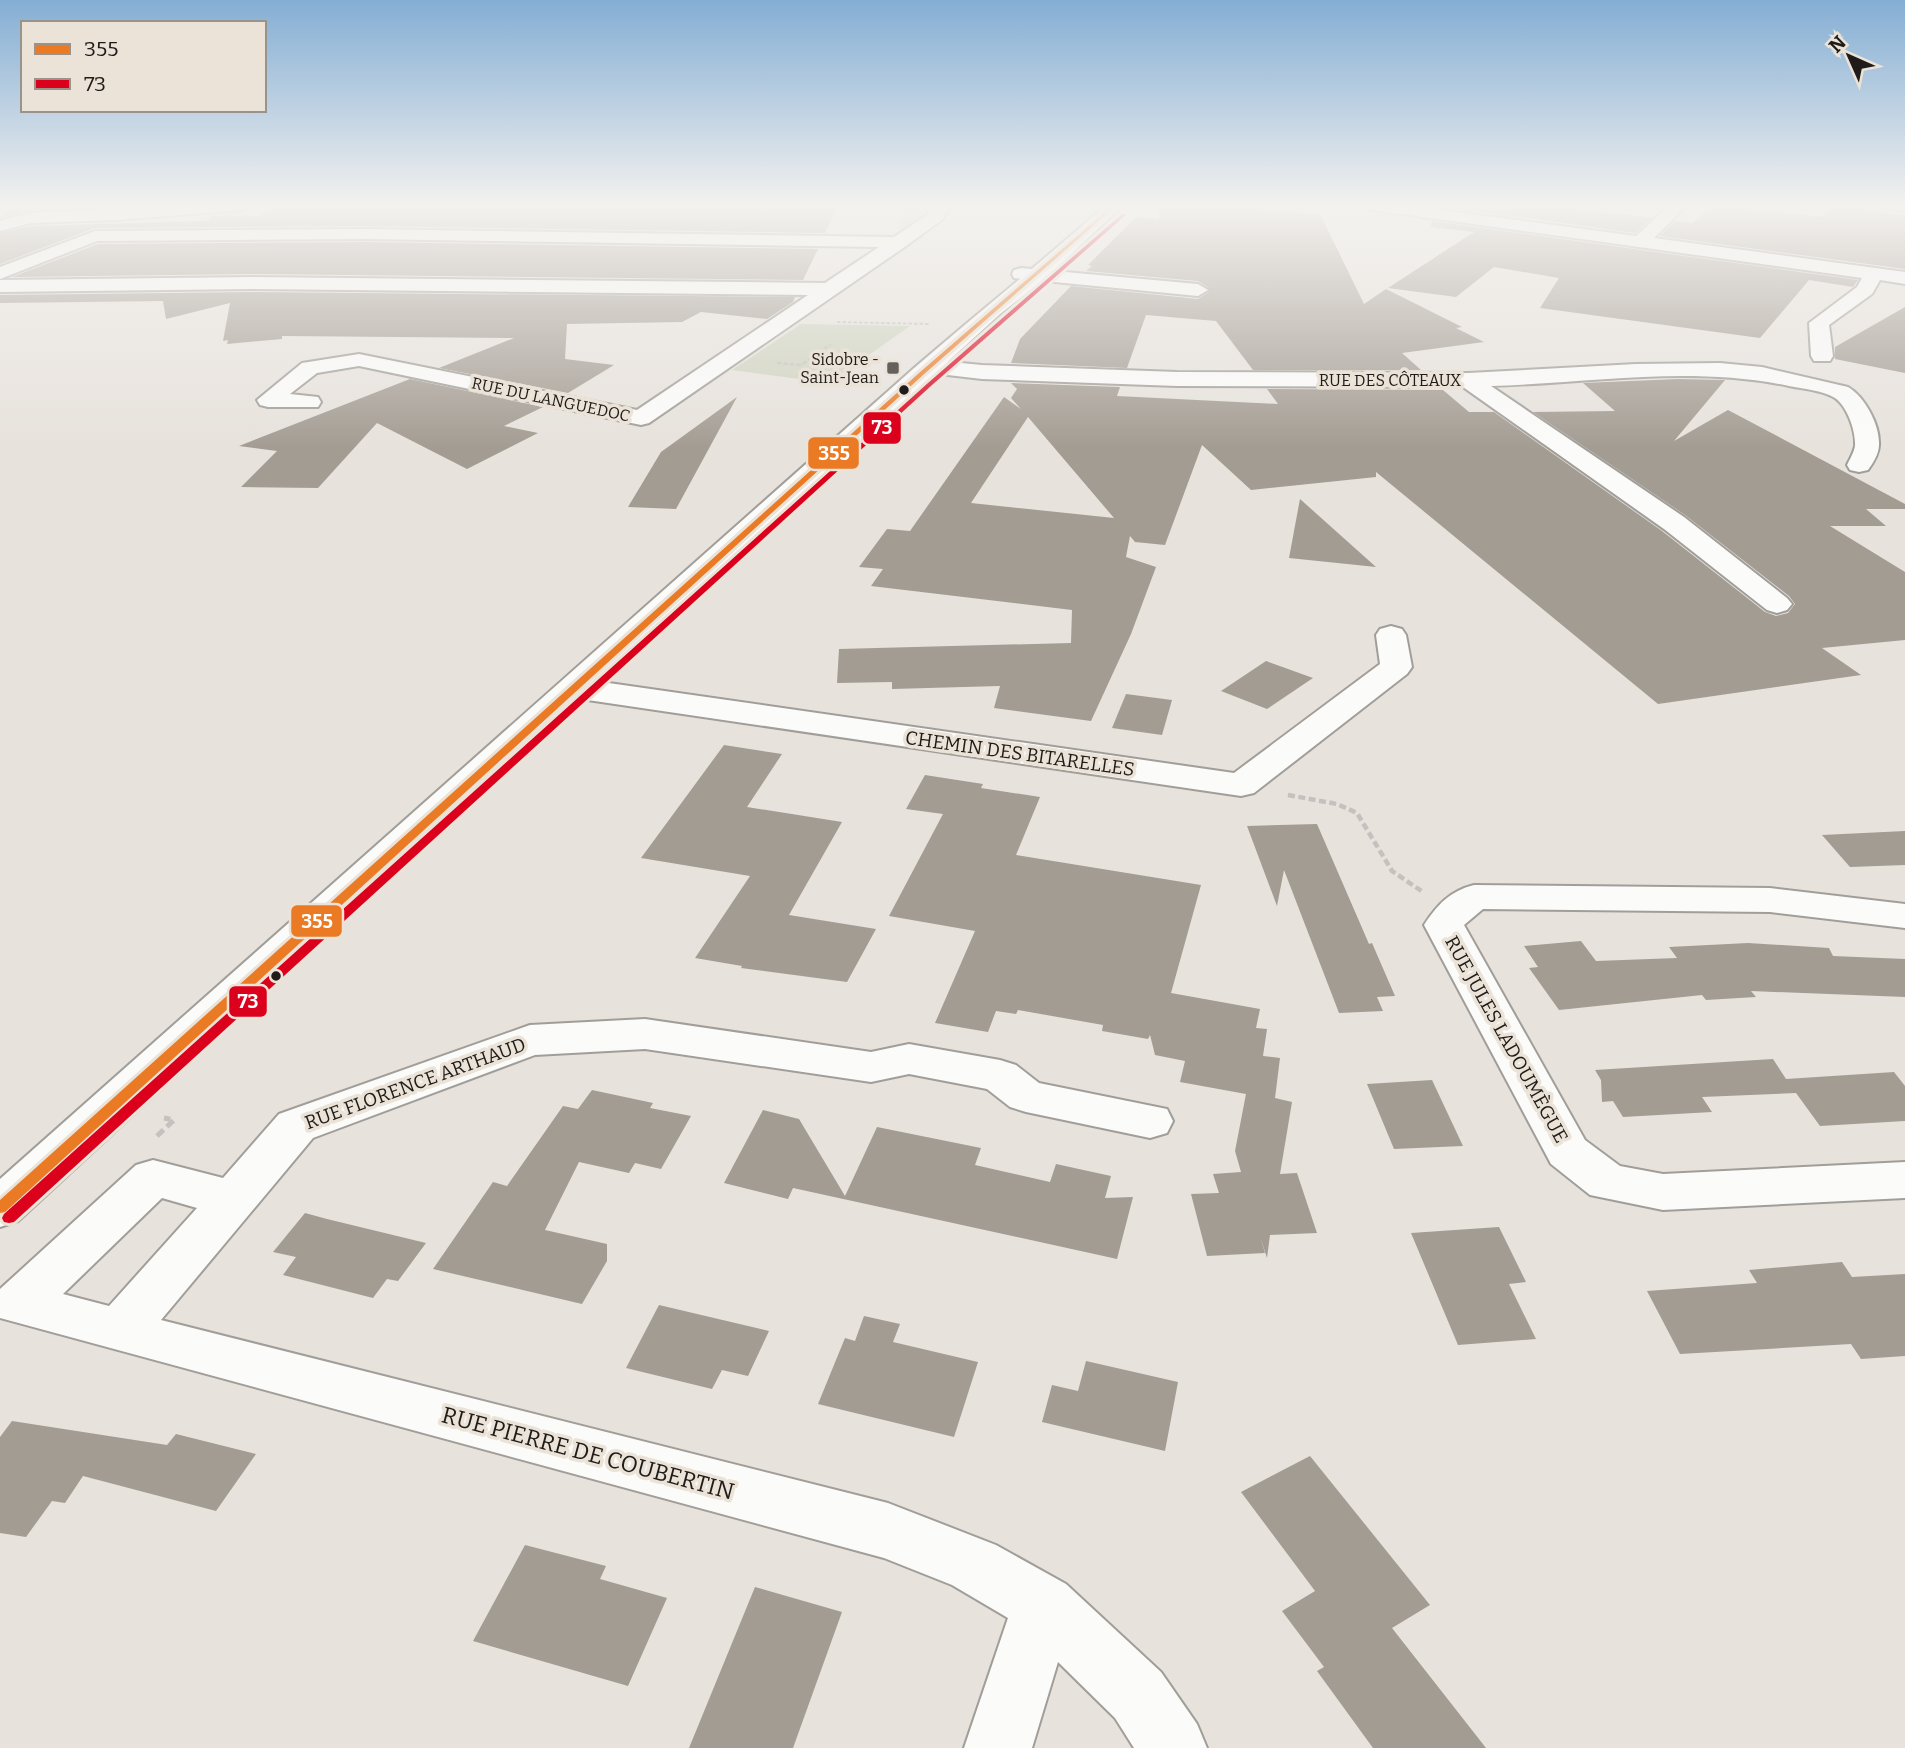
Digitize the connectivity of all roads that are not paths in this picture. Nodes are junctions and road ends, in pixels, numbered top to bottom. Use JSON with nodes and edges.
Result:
{"nodes":[{"id":1,"x":596,"y":287,"type":"edge"},
{"id":2,"x":834,"y":287,"type":"edge"},
{"id":3,"x":1017,"y":287,"type":"edge"},
{"id":4,"x":1159,"y":287,"type":"edge"},
{"id":5,"x":1868,"y":287,"type":"edge"},
{"id":6,"x":830,"y":289,"type":"junction"},
{"id":7,"x":1198,"y":290,"type":"dead end"},
{"id":8,"x":1822,"y":356,"type":"dead end"},
{"id":9,"x":930,"y":367,"type":"junction"},
{"id":10,"x":1468,"y":380,"type":"junction"},
{"id":11,"x":310,"y":402,"type":"dead end"},
{"id":12,"x":1859,"y":465,"type":"dead end"},
{"id":13,"x":1777,"y":604,"type":"dead end"},
{"id":14,"x":1391,"y":635,"type":"dead end"},
{"id":15,"x":574,"y":688,"type":"junction"},
{"id":16,"x":1905,"y":916,"type":"edge"},
{"id":17,"x":1150,"y":1121,"type":"dead end"},
{"id":18,"x":1905,"y":1180,"type":"edge"},
{"id":19,"x":233,"y":1199,"type":"junction"},
{"id":20,"x":0,"y":1208,"type":"edge"},
{"id":21,"x":120,"y":1331,"type":"junction"},
{"id":22,"x":1044,"y":1605,"type":"junction"},
{"id":23,"x":998,"y":1748,"type":"edge"},
{"id":24,"x":1173,"y":1748,"type":"edge"}],
"edges":[{"from":1,"to":6,"type":"street"},
{"from":2,"to":6,"type":"street","name":"RUE DU LANGUEDOC"},
{"from":3,"to":9,"type":"street"},
{"from":4,"to":7,"type":"street"},
{"from":5,"to":8,"type":"street"},
{"from":6,"to":11,"type":"street","name":"RUE DU LANGUEDOC"},
{"from":9,"to":10,"type":"street","name":"RUE DES CÔTEAUX"},
{"from":9,"to":15,"type":"street"},
{"from":10,"to":12,"type":"street"},
{"from":10,"to":13,"type":"street","name":"RUE DES CÔTEAUX"},
{"from":14,"to":15,"type":"street","name":"CHEMIN DES BITARELLES"},
{"from":15,"to":20,"type":"street"},
{"from":16,"to":18,"type":"street","name":"RUE JULES LADOUMÈGUE"},
{"from":17,"to":19,"type":"street","name":"RUE FLORENCE ARTHAUD"},
{"from":19,"to":21,"type":"street"},
{"from":19,"to":21,"type":"street","name":"RUE PIERRE DE COUBERTIN"},
{"from":21,"to":22,"type":"street","name":"RUE PIERRE DE COUBERTIN"},
{"from":22,"to":23,"type":"street"},
{"from":22,"to":24,"type":"street","name":"RUE PIERRE DE COUBERTIN"}]}
